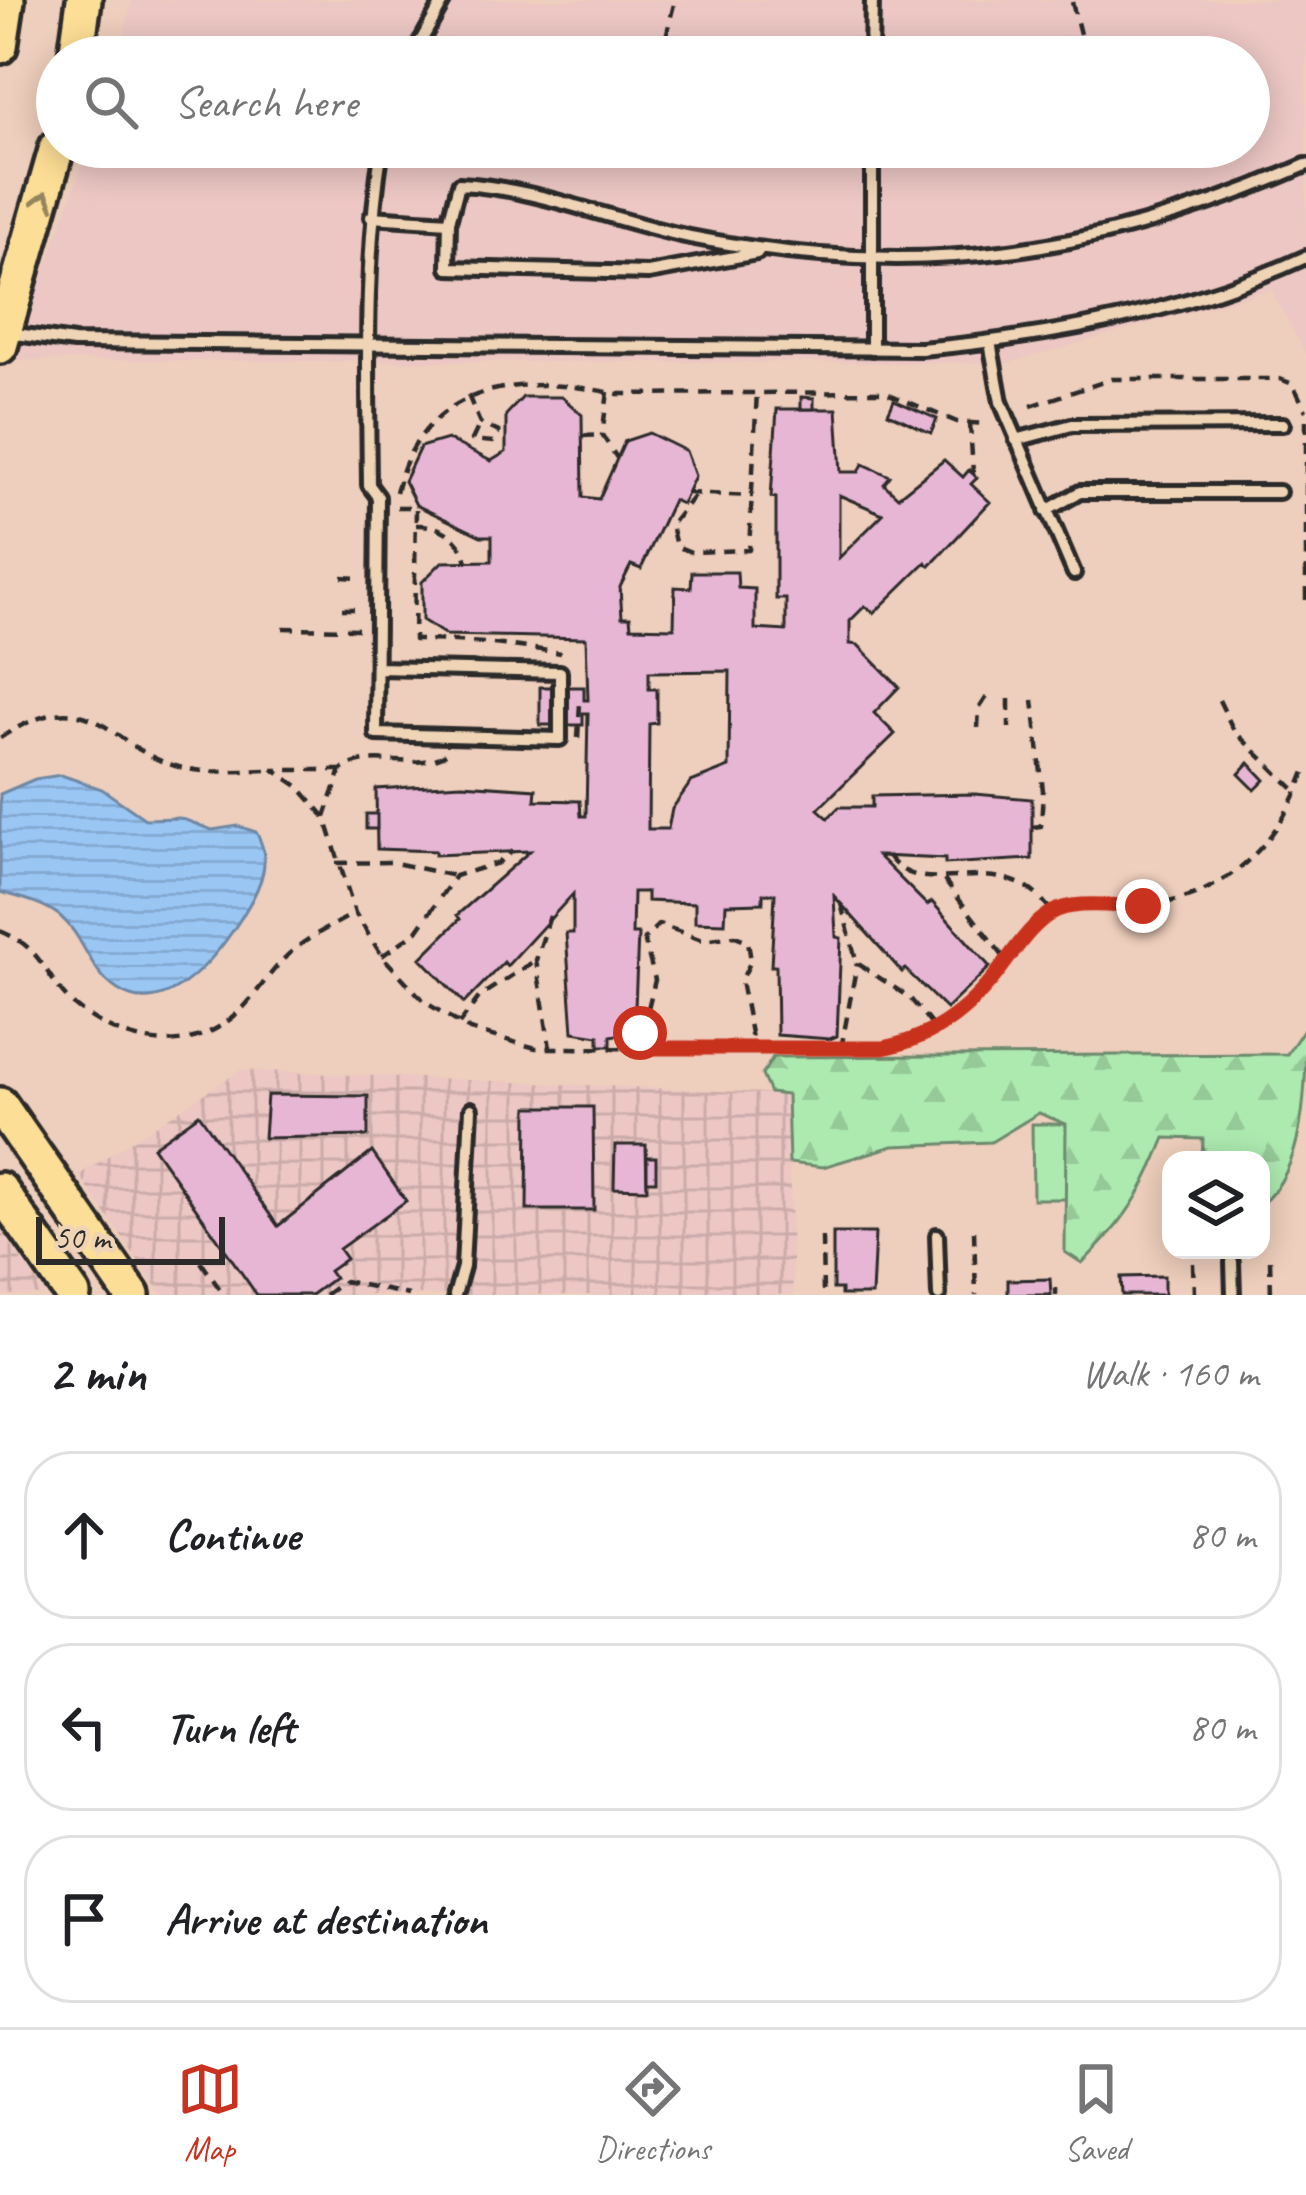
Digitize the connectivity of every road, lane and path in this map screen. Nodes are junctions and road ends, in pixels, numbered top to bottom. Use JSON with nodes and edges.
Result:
{"nodes":[{"id":1,"x":7,"y":0,"type":"edge"},
{"id":2,"x":84,"y":0,"type":"edge"},
{"id":3,"x":444,"y":0,"type":"edge"},
{"id":4,"x":872,"y":0,"type":"edge"},
{"id":5,"x":1072,"y":2,"type":"edge"},
{"id":6,"x":674,"y":4,"type":"dead end"},
{"id":7,"x":79,"y":36,"type":"edge"},
{"id":8,"x":424,"y":36,"type":"edge"},
{"id":9,"x":666,"y":36,"type":"edge"},
{"id":10,"x":872,"y":36,"type":"edge"},
{"id":11,"x":1080,"y":36,"type":"edge"},
{"id":12,"x":0,"y":46,"type":"edge"},
{"id":13,"x":1306,"y":165,"type":"edge"},
{"id":14,"x":51,"y":168,"type":"edge"},
{"id":15,"x":379,"y":168,"type":"edge"},
{"id":16,"x":872,"y":168,"type":"edge"},
{"id":17,"x":371,"y":217,"type":"junction"},
{"id":18,"x":448,"y":222,"type":"junction"},
{"id":19,"x":767,"y":251,"type":"junction"},
{"id":20,"x":1306,"y":257,"type":"edge"},
{"id":21,"x":872,"y":259,"type":"junction"},
{"id":22,"x":2,"y":336,"type":"edge"},
{"id":23,"x":990,"y":342,"type":"junction"},
{"id":24,"x":368,"y":345,"type":"junction"},
{"id":25,"x":872,"y":349,"type":"junction"},
{"id":26,"x":757,"y":391,"type":"junction"},
{"id":27,"x":608,"y":392,"type":"junction"},
{"id":28,"x":469,"y":395,"type":"junction"},
{"id":29,"x":1031,"y":406,"type":"dead end"},
{"id":30,"x":1306,"y":411,"type":"edge"},
{"id":31,"x":1306,"y":421,"type":"edge"},
{"id":32,"x":480,"y":423,"type":"dead end"},
{"id":33,"x":970,"y":423,"type":"junction"},
{"id":34,"x":986,"y":424,"type":"dead end"},
{"id":35,"x":1283,"y":424,"type":"dead end"},
{"id":36,"x":602,"y":435,"type":"junction"},
{"id":37,"x":582,"y":436,"type":"dead end"},
{"id":38,"x":1016,"y":440,"type":"junction"},
{"id":39,"x":617,"y":458,"type":"dead end"},
{"id":40,"x":973,"y":474,"type":"dead end"},
{"id":41,"x":1279,"y":492,"type":"dead end"},
{"id":42,"x":754,"y":496,"type":"junction"},
{"id":43,"x":1046,"y":511,"type":"junction"},
{"id":44,"x":416,"y":525,"type":"junction"},
{"id":45,"x":467,"y":562,"type":"dead end"},
{"id":46,"x":1074,"y":573,"type":"dead end"},
{"id":47,"x":342,"y":578,"type":"dead end"},
{"id":48,"x":363,"y":578,"type":"dead end"},
{"id":49,"x":1306,"y":608,"type":"edge"},
{"id":50,"x":342,"y":609,"type":"dead end"},
{"id":51,"x":363,"y":610,"type":"dead end"},
{"id":52,"x":283,"y":628,"type":"dead end"},
{"id":53,"x":361,"y":628,"type":"dead end"},
{"id":54,"x":496,"y":640,"type":"dead end"},
{"id":55,"x":376,"y":668,"type":"junction"},
{"id":56,"x":988,"y":695,"type":"dead end"},
{"id":57,"x":1009,"y":699,"type":"dead end"},
{"id":58,"x":1033,"y":700,"type":"dead end"},
{"id":59,"x":1219,"y":700,"type":"dead end"},
{"id":60,"x":978,"y":728,"type":"dead end"},
{"id":61,"x":1010,"y":728,"type":"dead end"},
{"id":62,"x":0,"y":738,"type":"edge"},
{"id":63,"x":452,"y":751,"type":"dead end"},
{"id":64,"x":1306,"y":769,"type":"edge"},
{"id":65,"x":274,"y":770,"type":"junction"},
{"id":66,"x":341,"y":770,"type":"junction"},
{"id":67,"x":1298,"y":793,"type":"junction"},
{"id":68,"x":325,"y":817,"type":"junction"},
{"id":69,"x":1032,"y":827,"type":"dead end"},
{"id":70,"x":513,"y":851,"type":"dead end"},
{"id":71,"x":888,"y":856,"type":"dead end"},
{"id":72,"x":336,"y":863,"type":"junction"},
{"id":73,"x":454,"y":876,"type":"junction"},
{"id":74,"x":944,"y":880,"type":"junction"},
{"id":75,"x":841,"y":904,"type":"dead end"},
{"id":76,"x":1052,"y":912,"type":"junction"},
{"id":77,"x":355,"y":913,"type":"junction"},
{"id":78,"x":550,"y":916,"type":"dead end"},
{"id":79,"x":0,"y":931,"type":"edge"},
{"id":80,"x":382,"y":956,"type":"junction"},
{"id":81,"x":536,"y":960,"type":"junction"},
{"id":82,"x":1007,"y":961,"type":"junction"},
{"id":83,"x":857,"y":963,"type":"junction"},
{"id":84,"x":459,"y":1024,"type":"junction"},
{"id":85,"x":935,"y":1029,"type":"junction"},
{"id":86,"x":550,"y":1048,"type":"junction"},
{"id":87,"x":638,"y":1048,"type":"junction"},
{"id":88,"x":754,"y":1048,"type":"junction"},
{"id":89,"x":841,"y":1048,"type":"junction"},
{"id":90,"x":0,"y":1106,"type":"edge"},
{"id":91,"x":471,"y":1109,"type":"dead end"},
{"id":92,"x":0,"y":1190,"type":"edge"},
{"id":93,"x":974,"y":1233,"type":"dead end"},
{"id":94,"x":937,"y":1235,"type":"dead end"},
{"id":95,"x":822,"y":1237,"type":"dead end"},
{"id":96,"x":201,"y":1262,"type":"dead end"},
{"id":97,"x":1232,"y":1262,"type":"dead end"},
{"id":98,"x":1270,"y":1263,"type":"dead end"},
{"id":99,"x":1194,"y":1265,"type":"dead end"},
{"id":100,"x":73,"y":1295,"type":"edge"},
{"id":101,"x":132,"y":1295,"type":"edge"},
{"id":102,"x":224,"y":1295,"type":"edge"},
{"id":103,"x":325,"y":1295,"type":"edge"},
{"id":104,"x":409,"y":1295,"type":"edge"},
{"id":105,"x":455,"y":1295,"type":"edge"},
{"id":106,"x":823,"y":1295,"type":"edge"},
{"id":107,"x":939,"y":1295,"type":"edge"},
{"id":108,"x":976,"y":1295,"type":"edge"},
{"id":109,"x":1193,"y":1295,"type":"edge"},
{"id":110,"x":1233,"y":1295,"type":"edge"},
{"id":111,"x":1271,"y":1295,"type":"edge"}],
"edges":[{"from":1,"to":12,"type":"main road"},
{"from":2,"to":7,"type":"main road"},
{"from":3,"to":8,"type":"lane"},
{"from":4,"to":10,"type":"lane"},
{"from":5,"to":11,"type":"path"},
{"from":6,"to":9,"type":"path"},
{"from":13,"to":21,"type":"lane"},
{"from":22,"to":14,"type":"main road","one_way":true},
{"from":15,"to":17,"type":"lane"},
{"from":16,"to":21,"type":"lane"},
{"from":17,"to":18,"type":"lane"},
{"from":17,"to":24,"type":"lane"},
{"from":18,"to":19,"type":"lane"},
{"from":18,"to":19,"type":"lane"},
{"from":19,"to":21,"type":"lane"},
{"from":20,"to":23,"type":"lane"},
{"from":21,"to":25,"type":"lane"},
{"from":22,"to":24,"type":"lane"},
{"from":23,"to":25,"type":"lane"},
{"from":23,"to":38,"type":"lane"},
{"from":24,"to":25,"type":"lane"},
{"from":24,"to":55,"type":"lane"},
{"from":26,"to":27,"type":"path"},
{"from":26,"to":33,"type":"path"},
{"from":26,"to":42,"type":"path"},
{"from":27,"to":28,"type":"path"},
{"from":27,"to":36,"type":"path"},
{"from":28,"to":32,"type":"path"},
{"from":28,"to":44,"type":"path"},
{"from":29,"to":30,"type":"path"},
{"from":31,"to":49,"type":"path"},
{"from":33,"to":34,"type":"path"},
{"from":33,"to":40,"type":"path"},
{"from":35,"to":38,"type":"lane"},
{"from":36,"to":37,"type":"path"},
{"from":36,"to":39,"type":"path"},
{"from":38,"to":43,"type":"lane"},
{"from":41,"to":43,"type":"lane"},
{"from":42,"to":42,"type":"path"},
{"from":43,"to":46,"type":"lane"},
{"from":44,"to":45,"type":"path"},
{"from":44,"to":54,"type":"path"},
{"from":47,"to":48,"type":"path"},
{"from":50,"to":51,"type":"path"},
{"from":52,"to":53,"type":"path"},
{"from":55,"to":55,"type":"lane"},
{"from":56,"to":60,"type":"path"},
{"from":57,"to":61,"type":"path"},
{"from":58,"to":69,"type":"path"},
{"from":59,"to":67,"type":"path"},
{"from":62,"to":65,"type":"path"},
{"from":63,"to":66,"type":"path"},
{"from":64,"to":67,"type":"path"},
{"from":65,"to":66,"type":"path"},
{"from":65,"to":68,"type":"path"},
{"from":66,"to":68,"type":"path"},
{"from":67,"to":76,"type":"path"},
{"from":68,"to":72,"type":"path"},
{"from":70,"to":73,"type":"path"},
{"from":71,"to":74,"type":"path"},
{"from":72,"to":73,"type":"path"},
{"from":72,"to":77,"type":"path"},
{"from":73,"to":80,"type":"path"},
{"from":74,"to":76,"type":"path"},
{"from":74,"to":82,"type":"path"},
{"from":75,"to":83,"type":"path"},
{"from":76,"to":82,"type":"path"},
{"from":77,"to":79,"type":"path"},
{"from":77,"to":80,"type":"path"},
{"from":78,"to":81,"type":"path"},
{"from":80,"to":84,"type":"path"},
{"from":81,"to":84,"type":"path"},
{"from":81,"to":86,"type":"path"},
{"from":82,"to":85,"type":"path"},
{"from":83,"to":85,"type":"path"},
{"from":83,"to":89,"type":"path"},
{"from":84,"to":86,"type":"path"},
{"from":85,"to":89,"type":"path"},
{"from":86,"to":87,"type":"path"},
{"from":87,"to":88,"type":"path"},
{"from":87,"to":88,"type":"path"},
{"from":88,"to":89,"type":"path"},
{"from":90,"to":101,"type":"main road"},
{"from":91,"to":105,"type":"lane"},
{"from":92,"to":100,"type":"main road"},
{"from":93,"to":108,"type":"path"},
{"from":94,"to":107,"type":"lane"},
{"from":95,"to":106,"type":"path"},
{"from":96,"to":102,"type":"path"},
{"from":97,"to":110,"type":"lane"},
{"from":98,"to":111,"type":"path"},
{"from":99,"to":109,"type":"path"},
{"from":103,"to":104,"type":"path"}]}
